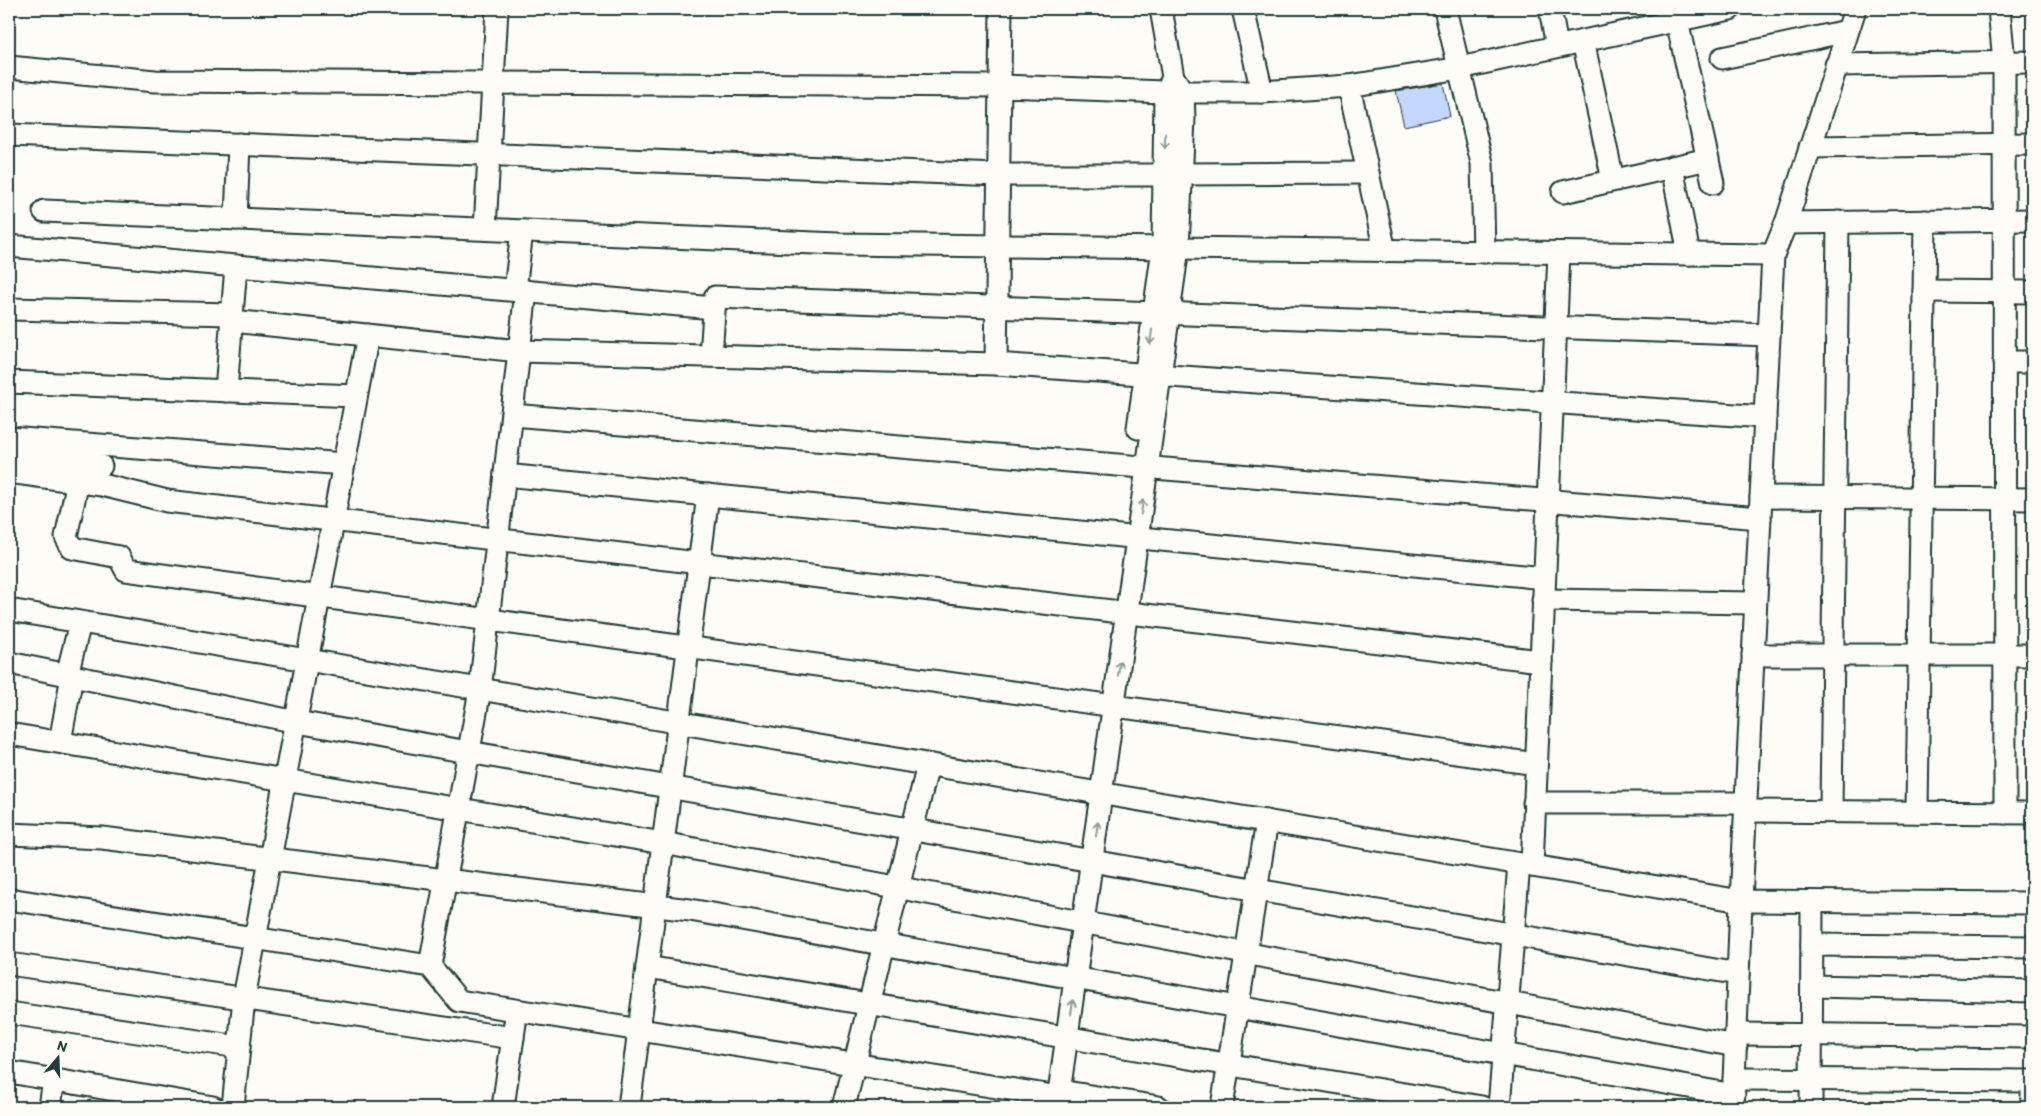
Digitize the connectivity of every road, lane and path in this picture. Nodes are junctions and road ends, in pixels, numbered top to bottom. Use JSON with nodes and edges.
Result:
{"nodes":[{"id":1,"x":496,"y":9,"type":"edge"},
{"id":2,"x":1001,"y":9,"type":"edge"},
{"id":3,"x":1161,"y":9,"type":"edge"},
{"id":4,"x":1243,"y":9,"type":"edge"},
{"id":5,"x":1445,"y":9,"type":"edge"},
{"id":6,"x":1550,"y":9,"type":"edge"},
{"id":7,"x":1730,"y":9,"type":"edge"},
{"id":8,"x":1855,"y":9,"type":"edge"},
{"id":9,"x":1999,"y":9,"type":"edge"},
{"id":10,"x":1670,"y":17,"type":"edge"},
{"id":11,"x":1847,"y":31,"type":"junction"},
{"id":12,"x":1583,"y":41,"type":"junction"},
{"id":13,"x":1557,"y":46,"type":"junction"},
{"id":14,"x":1722,"y":58,"type":"dead end"},
{"id":15,"x":2004,"y":62,"type":"junction"},
{"id":16,"x":2032,"y":62,"type":"edge"},
{"id":17,"x":1836,"y":65,"type":"junction"},
{"id":18,"x":9,"y":67,"type":"edge"},
{"id":19,"x":1460,"y":68,"type":"junction"},
{"id":20,"x":493,"y":83,"type":"junction"},
{"id":21,"x":1000,"y":86,"type":"junction"},
{"id":22,"x":1349,"y":86,"type":"junction"},
{"id":23,"x":1173,"y":87,"type":"junction"},
{"id":24,"x":1262,"y":92,"type":"junction"},
{"id":25,"x":9,"y":135,"type":"edge"},
{"id":26,"x":239,"y":144,"type":"junction"},
{"id":27,"x":2004,"y":144,"type":"junction"},
{"id":28,"x":2032,"y":144,"type":"edge"},
{"id":29,"x":1810,"y":146,"type":"junction"},
{"id":30,"x":490,"y":154,"type":"junction"},
{"id":31,"x":1708,"y":159,"type":"junction"},
{"id":32,"x":1672,"y":167,"type":"junction"},
{"id":33,"x":1368,"y":173,"type":"junction"},
{"id":34,"x":998,"y":175,"type":"junction"},
{"id":35,"x":1173,"y":175,"type":"junction"},
{"id":36,"x":1613,"y":180,"type":"junction"},
{"id":37,"x":1713,"y":183,"type":"dead end"},
{"id":38,"x":1563,"y":192,"type":"dead end"},
{"id":39,"x":44,"y":210,"type":"dead end"},
{"id":40,"x":236,"y":219,"type":"junction"},
{"id":41,"x":2004,"y":220,"type":"junction"},
{"id":42,"x":2032,"y":220,"type":"edge"},
{"id":43,"x":1838,"y":222,"type":"junction"},
{"id":44,"x":1925,"y":222,"type":"junction"},
{"id":45,"x":1786,"y":223,"type":"junction"},
{"id":46,"x":486,"y":229,"type":"junction"},
{"id":47,"x":522,"y":231,"type":"junction"},
{"id":48,"x":9,"y":246,"type":"edge"},
{"id":49,"x":997,"y":246,"type":"junction"},
{"id":50,"x":1171,"y":248,"type":"junction"},
{"id":51,"x":1385,"y":251,"type":"junction"},
{"id":52,"x":1484,"y":252,"type":"junction"},
{"id":53,"x":1559,"y":253,"type":"junction"},
{"id":54,"x":1689,"y":254,"type":"junction"},
{"id":55,"x":1772,"y":255,"type":"junction"},
{"id":56,"x":236,"y":266,"type":"junction"},
{"id":57,"x":520,"y":291,"type":"junction"},
{"id":58,"x":1924,"y":292,"type":"junction"},
{"id":59,"x":2004,"y":292,"type":"junction"},
{"id":60,"x":2032,"y":292,"type":"edge"},
{"id":61,"x":996,"y":307,"type":"junction"},
{"id":62,"x":714,"y":308,"type":"junction"},
{"id":63,"x":9,"y":309,"type":"edge"},
{"id":64,"x":1162,"y":313,"type":"junction"},
{"id":65,"x":232,"y":318,"type":"junction"},
{"id":66,"x":1555,"y":327,"type":"junction"},
{"id":67,"x":368,"y":335,"type":"junction"},
{"id":68,"x":1769,"y":335,"type":"junction"},
{"id":69,"x":519,"y":351,"type":"junction"},
{"id":70,"x":711,"y":356,"type":"junction"},
{"id":71,"x":2004,"y":362,"type":"junction"},
{"id":72,"x":2032,"y":362,"type":"edge"},
{"id":73,"x":996,"y":364,"type":"junction"},
{"id":74,"x":1153,"y":375,"type":"junction"},
{"id":75,"x":9,"y":382,"type":"edge"},
{"id":76,"x":226,"y":391,"type":"junction"},
{"id":77,"x":356,"y":396,"type":"junction"},
{"id":78,"x":1552,"y":403,"type":"junction"},
{"id":79,"x":512,"y":415,"type":"junction"},
{"id":80,"x":1765,"y":417,"type":"junction"},
{"id":81,"x":9,"y":438,"type":"edge"},
{"id":82,"x":344,"y":464,"type":"junction"},
{"id":83,"x":101,"y":466,"type":"dead end"},
{"id":84,"x":1140,"y":467,"type":"junction"},
{"id":85,"x":9,"y":470,"type":"edge"},
{"id":86,"x":505,"y":475,"type":"junction"},
{"id":87,"x":78,"y":481,"type":"junction"},
{"id":88,"x":708,"y":495,"type":"junction"},
{"id":89,"x":1835,"y":498,"type":"junction"},
{"id":90,"x":1921,"y":498,"type":"junction"},
{"id":91,"x":2005,"y":499,"type":"junction"},
{"id":92,"x":2032,"y":499,"type":"edge"},
{"id":93,"x":1548,"y":500,"type":"junction"},
{"id":94,"x":1760,"y":507,"type":"junction"},
{"id":95,"x":334,"y":521,"type":"junction"},
{"id":96,"x":1130,"y":537,"type":"junction"},
{"id":97,"x":498,"y":540,"type":"junction"},
{"id":98,"x":699,"y":563,"type":"junction"},
{"id":99,"x":1544,"y":578,"type":"junction"},
{"id":100,"x":320,"y":597,"type":"junction"},
{"id":101,"x":1543,"y":600,"type":"junction"},
{"id":102,"x":1756,"y":603,"type":"junction"},
{"id":103,"x":9,"y":610,"type":"edge"},
{"id":104,"x":1120,"y":612,"type":"junction"},
{"id":105,"x":488,"y":620,"type":"junction"},
{"id":106,"x":80,"y":622,"type":"junction"},
{"id":107,"x":688,"y":648,"type":"junction"},
{"id":108,"x":1753,"y":655,"type":"junction"},
{"id":109,"x":1833,"y":655,"type":"junction"},
{"id":110,"x":1919,"y":655,"type":"junction"},
{"id":111,"x":2005,"y":655,"type":"junction"},
{"id":112,"x":2032,"y":655,"type":"edge"},
{"id":113,"x":308,"y":661,"type":"junction"},
{"id":114,"x":1541,"y":661,"type":"junction"},
{"id":115,"x":9,"y":663,"type":"edge"},
{"id":116,"x":70,"y":676,"type":"junction"},
{"id":117,"x":480,"y":690,"type":"junction"},
{"id":118,"x":1106,"y":705,"type":"junction"},
{"id":119,"x":297,"y":722,"type":"junction"},
{"id":120,"x":678,"y":723,"type":"junction"},
{"id":121,"x":9,"y":734,"type":"edge"},
{"id":122,"x":60,"y":742,"type":"junction"},
{"id":123,"x":469,"y":752,"type":"junction"},
{"id":124,"x":1536,"y":764,"type":"junction"},
{"id":125,"x":928,"y":765,"type":"junction"},
{"id":126,"x":286,"y":780,"type":"junction"},
{"id":127,"x":670,"y":787,"type":"junction"},
{"id":128,"x":1094,"y":793,"type":"junction"},
{"id":129,"x":1534,"y":803,"type":"junction"},
{"id":130,"x":1745,"y":807,"type":"junction"},
{"id":131,"x":459,"y":809,"type":"junction"},
{"id":132,"x":1831,"y":811,"type":"junction"},
{"id":133,"x":1917,"y":812,"type":"junction"},
{"id":134,"x":2005,"y":813,"type":"junction"},
{"id":135,"x":2032,"y":813,"type":"edge"},
{"id":136,"x":1267,"y":821,"type":"junction"},
{"id":137,"x":912,"y":830,"type":"junction"},
{"id":138,"x":9,"y":834,"type":"edge"},
{"id":139,"x":663,"y":843,"type":"junction"},
{"id":140,"x":271,"y":859,"type":"junction"},
{"id":141,"x":1085,"y":860,"type":"junction"},
{"id":142,"x":1526,"y":865,"type":"junction"},
{"id":143,"x":446,"y":880,"type":"junction"},
{"id":144,"x":898,"y":888,"type":"junction"},
{"id":145,"x":1256,"y":890,"type":"junction"},
{"id":146,"x":9,"y":899,"type":"edge"},
{"id":147,"x":1740,"y":901,"type":"junction"},
{"id":148,"x":1812,"y":902,"type":"junction"},
{"id":149,"x":2032,"y":903,"type":"edge"},
{"id":150,"x":655,"y":906,"type":"junction"},
{"id":151,"x":1076,"y":921,"type":"junction"},
{"id":152,"x":1514,"y":935,"type":"junction"},
{"id":153,"x":256,"y":938,"type":"junction"},
{"id":154,"x":884,"y":944,"type":"junction"},
{"id":155,"x":1812,"y":945,"type":"junction"},
{"id":156,"x":2032,"y":947,"type":"edge"},
{"id":157,"x":1246,"y":953,"type":"junction"},
{"id":158,"x":9,"y":964,"type":"edge"},
{"id":159,"x":430,"y":966,"type":"junction"},
{"id":160,"x":647,"y":967,"type":"junction"},
{"id":161,"x":1738,"y":974,"type":"junction"},
{"id":162,"x":1068,"y":977,"type":"junction"},
{"id":163,"x":1812,"y":986,"type":"junction"},
{"id":164,"x":2032,"y":991,"type":"edge"},
{"id":165,"x":244,"y":998,"type":"junction"},
{"id":166,"x":1508,"y":1003,"type":"junction"},
{"id":167,"x":869,"y":1004,"type":"junction"},
{"id":168,"x":1238,"y":1007,"type":"junction"},
{"id":169,"x":517,"y":1010,"type":"junction"},
{"id":170,"x":9,"y":1013,"type":"edge"},
{"id":171,"x":639,"y":1030,"type":"junction"},
{"id":172,"x":1812,"y":1035,"type":"junction"},
{"id":173,"x":1060,"y":1037,"type":"junction"},
{"id":174,"x":2032,"y":1037,"type":"edge"},
{"id":175,"x":513,"y":1038,"type":"junction"},
{"id":176,"x":1736,"y":1040,"type":"junction"},
{"id":177,"x":239,"y":1047,"type":"junction"},
{"id":178,"x":1504,"y":1054,"type":"junction"},
{"id":179,"x":854,"y":1064,"type":"junction"},
{"id":180,"x":1228,"y":1065,"type":"junction"},
{"id":181,"x":9,"y":1072,"type":"edge"},
{"id":182,"x":1811,"y":1079,"type":"junction"},
{"id":183,"x":54,"y":1080,"type":"junction"},
{"id":184,"x":2032,"y":1081,"type":"edge"},
{"id":185,"x":2032,"y":1093,"type":"edge"},
{"id":186,"x":1734,"y":1094,"type":"edge"},
{"id":187,"x":1053,"y":1100,"type":"edge"},
{"id":188,"x":50,"y":1107,"type":"edge"},
{"id":189,"x":213,"y":1107,"type":"edge"},
{"id":190,"x":233,"y":1107,"type":"edge"},
{"id":191,"x":503,"y":1107,"type":"edge"},
{"id":192,"x":629,"y":1107,"type":"edge"},
{"id":193,"x":844,"y":1107,"type":"edge"},
{"id":194,"x":1159,"y":1107,"type":"edge"},
{"id":195,"x":1222,"y":1107,"type":"edge"},
{"id":196,"x":1482,"y":1107,"type":"edge"},
{"id":197,"x":1499,"y":1107,"type":"edge"},
{"id":198,"x":1811,"y":1107,"type":"edge"},
{"id":199,"x":2032,"y":1107,"type":"edge"}],
"edges":[{"from":1,"to":20,"type":"street"},
{"from":2,"to":21,"type":"street"},
{"from":3,"to":23,"type":"street"},
{"from":4,"to":24,"type":"street"},
{"from":5,"to":19,"type":"street"},
{"from":6,"to":13,"type":"street"},
{"from":7,"to":10,"type":"street"},
{"from":8,"to":11,"type":"street"},
{"from":9,"to":15,"type":"street"},
{"from":10,"to":12,"type":"street"},
{"from":10,"to":31,"type":"street"},
{"from":11,"to":14,"type":"street"},
{"from":11,"to":17,"type":"street"},
{"from":12,"to":13,"type":"street"},
{"from":12,"to":36,"type":"street"},
{"from":13,"to":19,"type":"street"},
{"from":15,"to":16,"type":"street"},
{"from":15,"to":17,"type":"street"},
{"from":15,"to":27,"type":"street"},
{"from":17,"to":29,"type":"street"},
{"from":18,"to":20,"type":"street"},
{"from":19,"to":22,"type":"street"},
{"from":19,"to":52,"type":"street"},
{"from":20,"to":21,"type":"street"},
{"from":20,"to":30,"type":"street"},
{"from":21,"to":23,"type":"street"},
{"from":21,"to":34,"type":"street"},
{"from":22,"to":24,"type":"street"},
{"from":22,"to":33,"type":"street"},
{"from":23,"to":24,"type":"street"},
{"from":23,"to":35,"type":"street"},
{"from":25,"to":26,"type":"street"},
{"from":26,"to":30,"type":"street"},
{"from":26,"to":40,"type":"street"},
{"from":27,"to":28,"type":"street"},
{"from":27,"to":29,"type":"street"},
{"from":27,"to":41,"type":"street"},
{"from":29,"to":45,"type":"street"},
{"from":30,"to":34,"type":"street"},
{"from":30,"to":46,"type":"street"},
{"from":31,"to":32,"type":"street"},
{"from":31,"to":37,"type":"street"},
{"from":32,"to":36,"type":"street"},
{"from":32,"to":54,"type":"street"},
{"from":33,"to":35,"type":"street"},
{"from":33,"to":51,"type":"street"},
{"from":34,"to":35,"type":"street"},
{"from":34,"to":49,"type":"street"},
{"from":35,"to":50,"type":"street"},
{"from":36,"to":38,"type":"street"},
{"from":39,"to":40,"type":"street"},
{"from":40,"to":46,"type":"street"},
{"from":41,"to":42,"type":"street"},
{"from":41,"to":44,"type":"street"},
{"from":41,"to":59,"type":"street"},
{"from":43,"to":44,"type":"street"},
{"from":43,"to":45,"type":"street"},
{"from":43,"to":89,"type":"street"},
{"from":44,"to":58,"type":"street"},
{"from":45,"to":55,"type":"street"},
{"from":46,"to":47,"type":"street"},
{"from":47,"to":49,"type":"street"},
{"from":47,"to":57,"type":"street"},
{"from":48,"to":56,"type":"street"},
{"from":49,"to":50,"type":"street"},
{"from":49,"to":61,"type":"street"},
{"from":50,"to":51,"type":"street"},
{"from":50,"to":64,"type":"street"},
{"from":51,"to":52,"type":"street"},
{"from":52,"to":53,"type":"street"},
{"from":53,"to":54,"type":"street"},
{"from":53,"to":66,"type":"street"},
{"from":54,"to":55,"type":"street"},
{"from":55,"to":68,"type":"street"},
{"from":56,"to":57,"type":"street"},
{"from":56,"to":65,"type":"street"},
{"from":57,"to":62,"type":"street"},
{"from":57,"to":69,"type":"street"},
{"from":58,"to":59,"type":"street"},
{"from":58,"to":90,"type":"street"},
{"from":59,"to":60,"type":"street"},
{"from":59,"to":71,"type":"street"},
{"from":61,"to":62,"type":"street"},
{"from":61,"to":64,"type":"street"},
{"from":61,"to":73,"type":"street"},
{"from":62,"to":70,"type":"street"},
{"from":63,"to":65,"type":"street"},
{"from":64,"to":66,"type":"street"},
{"from":64,"to":74,"type":"street"},
{"from":65,"to":67,"type":"street"},
{"from":65,"to":76,"type":"street"},
{"from":66,"to":68,"type":"street"},
{"from":66,"to":78,"type":"street"},
{"from":67,"to":69,"type":"street"},
{"from":67,"to":77,"type":"street"},
{"from":68,"to":80,"type":"street"},
{"from":69,"to":70,"type":"street"},
{"from":69,"to":79,"type":"street"},
{"from":70,"to":73,"type":"street"},
{"from":71,"to":72,"type":"street"},
{"from":71,"to":91,"type":"street"},
{"from":73,"to":74,"type":"street"},
{"from":74,"to":78,"type":"street"},
{"from":74,"to":84,"type":"street"},
{"from":75,"to":76,"type":"street"},
{"from":76,"to":77,"type":"street"},
{"from":77,"to":82,"type":"street"},
{"from":78,"to":80,"type":"street"},
{"from":78,"to":93,"type":"street"},
{"from":79,"to":84,"type":"street"},
{"from":79,"to":86,"type":"street"},
{"from":80,"to":94,"type":"street"},
{"from":81,"to":82,"type":"street"},
{"from":82,"to":95,"type":"street"},
{"from":83,"to":85,"type":"street"},
{"from":84,"to":93,"type":"street"},
{"from":84,"to":96,"type":"street"},
{"from":85,"to":87,"type":"street"},
{"from":86,"to":88,"type":"street"},
{"from":86,"to":97,"type":"street"},
{"from":87,"to":95,"type":"street"},
{"from":87,"to":100,"type":"street"},
{"from":88,"to":96,"type":"street"},
{"from":88,"to":98,"type":"street"},
{"from":89,"to":90,"type":"street"},
{"from":89,"to":94,"type":"street"},
{"from":89,"to":109,"type":"street"},
{"from":90,"to":91,"type":"street"},
{"from":90,"to":110,"type":"street"},
{"from":91,"to":92,"type":"street"},
{"from":91,"to":111,"type":"street"},
{"from":93,"to":94,"type":"street"},
{"from":93,"to":99,"type":"street"},
{"from":94,"to":102,"type":"street"},
{"from":95,"to":97,"type":"street"},
{"from":95,"to":100,"type":"street"},
{"from":96,"to":99,"type":"street"},
{"from":96,"to":104,"type":"street"},
{"from":97,"to":98,"type":"street"},
{"from":97,"to":105,"type":"street"},
{"from":98,"to":104,"type":"street"},
{"from":98,"to":107,"type":"street"},
{"from":99,"to":101,"type":"street"},
{"from":100,"to":105,"type":"street"},
{"from":100,"to":113,"type":"street"},
{"from":101,"to":102,"type":"street"},
{"from":101,"to":114,"type":"street"},
{"from":102,"to":108,"type":"street"},
{"from":103,"to":106,"type":"street"},
{"from":104,"to":114,"type":"street"},
{"from":104,"to":118,"type":"street"},
{"from":105,"to":107,"type":"street"},
{"from":105,"to":117,"type":"street"},
{"from":106,"to":113,"type":"street"},
{"from":106,"to":116,"type":"street"},
{"from":107,"to":118,"type":"street"},
{"from":107,"to":120,"type":"street"},
{"from":108,"to":109,"type":"street"},
{"from":108,"to":130,"type":"street"},
{"from":109,"to":110,"type":"street"},
{"from":109,"to":132,"type":"street"},
{"from":110,"to":111,"type":"street"},
{"from":110,"to":133,"type":"street"},
{"from":111,"to":112,"type":"street"},
{"from":111,"to":134,"type":"street"},
{"from":113,"to":117,"type":"street"},
{"from":113,"to":119,"type":"street"},
{"from":114,"to":124,"type":"street"},
{"from":115,"to":116,"type":"street"},
{"from":116,"to":119,"type":"street"},
{"from":116,"to":122,"type":"street"},
{"from":117,"to":120,"type":"street"},
{"from":117,"to":123,"type":"street"},
{"from":118,"to":124,"type":"street"},
{"from":118,"to":128,"type":"street"},
{"from":119,"to":123,"type":"street"},
{"from":119,"to":126,"type":"street"},
{"from":120,"to":125,"type":"street"},
{"from":120,"to":127,"type":"street"},
{"from":121,"to":122,"type":"street"},
{"from":122,"to":126,"type":"street"},
{"from":123,"to":127,"type":"street"},
{"from":123,"to":131,"type":"street"},
{"from":124,"to":129,"type":"street"},
{"from":125,"to":128,"type":"street"},
{"from":125,"to":137,"type":"street"},
{"from":126,"to":131,"type":"street"},
{"from":126,"to":140,"type":"street"},
{"from":127,"to":137,"type":"street"},
{"from":127,"to":139,"type":"street"},
{"from":128,"to":136,"type":"street"},
{"from":128,"to":141,"type":"street"},
{"from":129,"to":130,"type":"street"},
{"from":129,"to":142,"type":"street"},
{"from":130,"to":132,"type":"street"},
{"from":130,"to":147,"type":"street"},
{"from":131,"to":139,"type":"street"},
{"from":131,"to":143,"type":"street"},
{"from":132,"to":133,"type":"street"},
{"from":133,"to":134,"type":"street"},
{"from":134,"to":135,"type":"street"},
{"from":136,"to":142,"type":"street"},
{"from":136,"to":145,"type":"street"},
{"from":137,"to":141,"type":"street"},
{"from":137,"to":144,"type":"street"},
{"from":138,"to":140,"type":"street"},
{"from":139,"to":144,"type":"street"},
{"from":139,"to":150,"type":"street"},
{"from":140,"to":143,"type":"street"},
{"from":140,"to":153,"type":"street"},
{"from":141,"to":145,"type":"street"},
{"from":141,"to":151,"type":"street"},
{"from":142,"to":147,"type":"street"},
{"from":142,"to":152,"type":"street"},
{"from":143,"to":150,"type":"street"},
{"from":143,"to":159,"type":"street"},
{"from":144,"to":151,"type":"street"},
{"from":144,"to":154,"type":"street"},
{"from":145,"to":152,"type":"street"},
{"from":145,"to":157,"type":"street"},
{"from":146,"to":153,"type":"street"},
{"from":147,"to":148,"type":"street"},
{"from":147,"to":161,"type":"street"},
{"from":148,"to":149,"type":"street"},
{"from":148,"to":155,"type":"street"},
{"from":150,"to":154,"type":"street"},
{"from":150,"to":160,"type":"street"},
{"from":151,"to":157,"type":"street"},
{"from":151,"to":162,"type":"street"},
{"from":152,"to":161,"type":"street"},
{"from":152,"to":166,"type":"street"},
{"from":153,"to":159,"type":"street"},
{"from":153,"to":165,"type":"street"},
{"from":154,"to":162,"type":"street"},
{"from":154,"to":167,"type":"street"},
{"from":155,"to":156,"type":"street"},
{"from":155,"to":163,"type":"street"},
{"from":157,"to":166,"type":"street"},
{"from":157,"to":168,"type":"street"},
{"from":158,"to":165,"type":"street"},
{"from":159,"to":169,"type":"street"},
{"from":160,"to":167,"type":"street"},
{"from":160,"to":171,"type":"street"},
{"from":161,"to":176,"type":"street"},
{"from":162,"to":168,"type":"street"},
{"from":162,"to":173,"type":"street"},
{"from":163,"to":164,"type":"street"},
{"from":163,"to":172,"type":"street"},
{"from":165,"to":175,"type":"street"},
{"from":165,"to":177,"type":"street"},
{"from":166,"to":176,"type":"street"},
{"from":166,"to":178,"type":"street"},
{"from":167,"to":173,"type":"street"},
{"from":167,"to":179,"type":"street"},
{"from":168,"to":178,"type":"street"},
{"from":168,"to":180,"type":"street"},
{"from":169,"to":171,"type":"street"},
{"from":169,"to":175,"type":"street"},
{"from":170,"to":177,"type":"street"},
{"from":171,"to":179,"type":"street"},
{"from":171,"to":192,"type":"street"},
{"from":172,"to":174,"type":"street"},
{"from":172,"to":176,"type":"street"},
{"from":172,"to":182,"type":"street"},
{"from":173,"to":180,"type":"street"},
{"from":173,"to":187,"type":"street"},
{"from":175,"to":191,"type":"street"},
{"from":176,"to":186,"type":"street"},
{"from":177,"to":190,"type":"street"},
{"from":178,"to":186,"type":"street"},
{"from":178,"to":197,"type":"street"},
{"from":179,"to":187,"type":"street"},
{"from":179,"to":193,"type":"street"},
{"from":180,"to":195,"type":"street"},
{"from":180,"to":196,"type":"street"},
{"from":181,"to":183,"type":"street"},
{"from":182,"to":184,"type":"street"},
{"from":182,"to":186,"type":"street"},
{"from":182,"to":198,"type":"street"},
{"from":183,"to":188,"type":"street"},
{"from":183,"to":189,"type":"street"},
{"from":185,"to":199,"type":"street"},
{"from":187,"to":194,"type":"street"}]}
